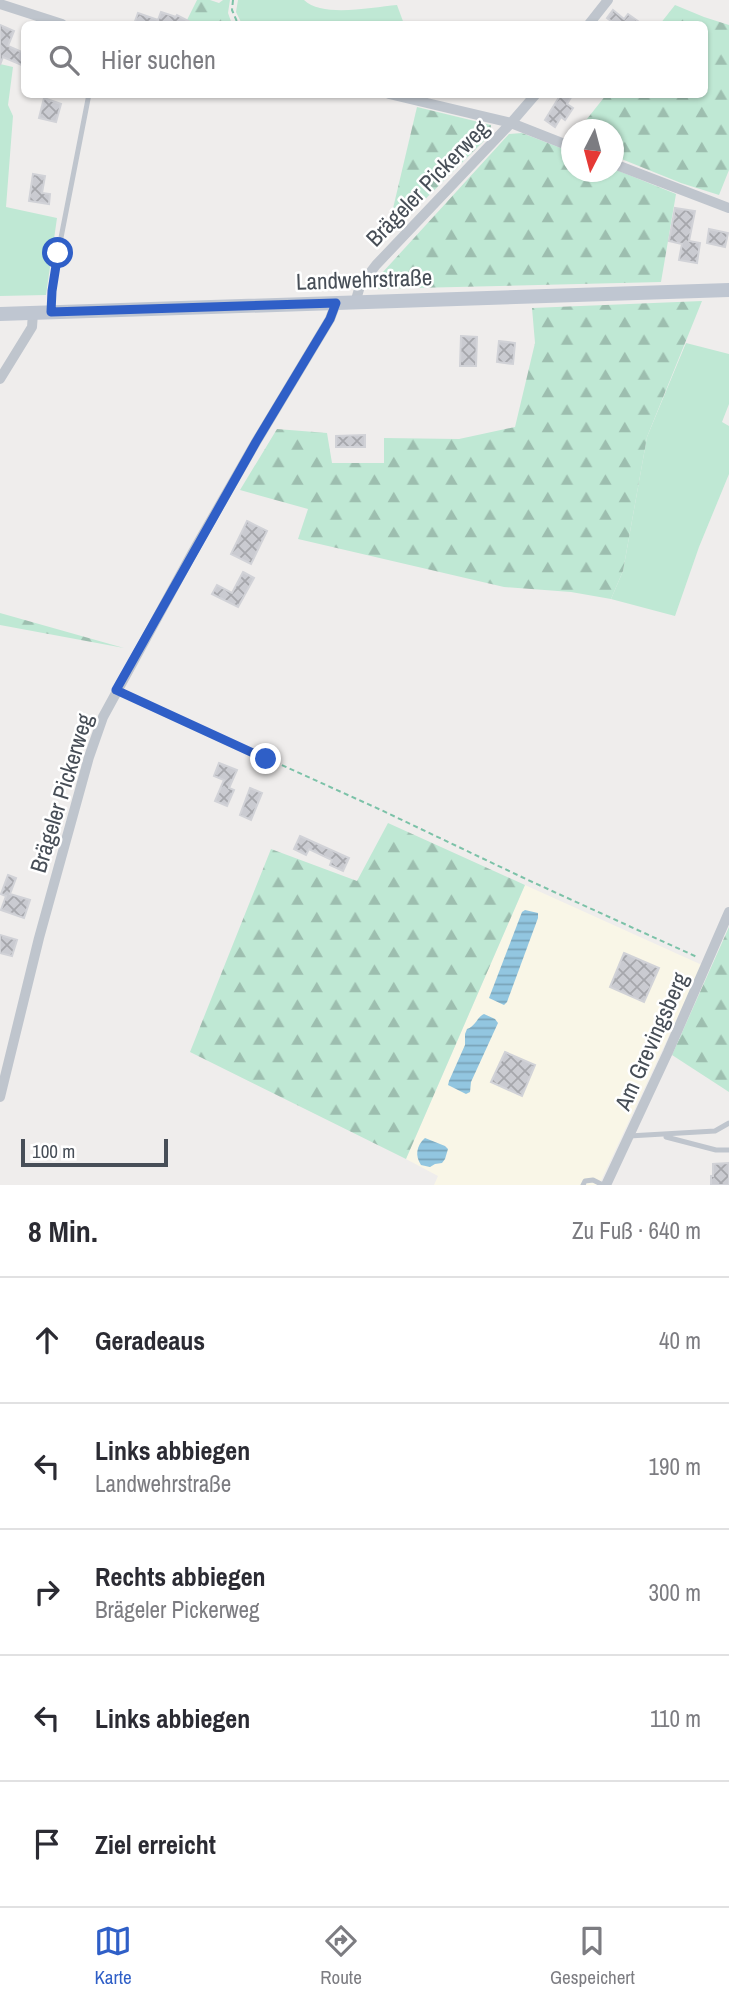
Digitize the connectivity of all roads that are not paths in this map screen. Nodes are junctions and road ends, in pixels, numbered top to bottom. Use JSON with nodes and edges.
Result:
{"nodes":[{"id":1,"x":608,"y":0,"type":"edge"},
{"id":2,"x":0,"y":4,"type":"edge"},
{"id":3,"x":53,"y":21,"type":"edge"},
{"id":4,"x":591,"y":21,"type":"edge"},
{"id":5,"x":88,"y":98,"type":"edge"},
{"id":6,"x":406,"y":98,"type":"edge"},
{"id":7,"x":533,"y":98,"type":"edge"},
{"id":8,"x":511,"y":123,"type":"junction"},
{"id":9,"x":561,"y":143,"type":"edge"},
{"id":10,"x":624,"y":168,"type":"edge"},
{"id":11,"x":729,"y":208,"type":"edge"},
{"id":12,"x":729,"y":290,"type":"edge"},
{"id":13,"x":336,"y":303,"type":"junction"},
{"id":14,"x":355,"y":303,"type":"junction"},
{"id":15,"x":51,"y":312,"type":"junction"},
{"id":16,"x":33,"y":313,"type":"junction"},
{"id":17,"x":0,"y":314,"type":"edge"},
{"id":18,"x":0,"y":379,"type":"edge"},
{"id":19,"x":729,"y":912,"type":"edge"},
{"id":20,"x":0,"y":1097,"type":"edge"},
{"id":21,"x":729,"y":1123,"type":"edge"},
{"id":22,"x":660,"y":1135,"type":"junction"},
{"id":23,"x":629,"y":1136,"type":"junction"},
{"id":24,"x":729,"y":1150,"type":"edge"},
{"id":25,"x":583,"y":1185,"type":"edge"},
{"id":26,"x":605,"y":1185,"type":"edge"}],
"edges":[{"from":1,"to":4,"type":"street"},
{"from":2,"to":3,"type":"street"},
{"from":5,"to":15,"type":"lane"},
{"from":6,"to":8,"type":"street"},
{"from":7,"to":8,"type":"street","name":"Brägeler Pickerweg"},
{"from":8,"to":9,"type":"street"},
{"from":8,"to":14,"type":"street","name":"Brägeler Pickerweg"},
{"from":10,"to":11,"type":"street"},
{"from":12,"to":14,"type":"street","name":"Landwehrstraße"},
{"from":13,"to":14,"type":"street","name":"Landwehrstraße"},
{"from":13,"to":15,"type":"street","name":"Landwehrstraße"},
{"from":13,"to":20,"type":"street","name":"Brägeler Pickerweg"},
{"from":15,"to":16,"type":"street","name":"Landwehrstraße"},
{"from":16,"to":17,"type":"street","name":"Landwehrstraße"},
{"from":16,"to":18,"type":"street"},
{"from":19,"to":23,"type":"street","name":"Am Grevingsberg"},
{"from":21,"to":22,"type":"lane"},
{"from":22,"to":23,"type":"lane"},
{"from":22,"to":24,"type":"lane"},
{"from":23,"to":26,"type":"street","name":"Am Grevingsberg"},
{"from":25,"to":26,"type":"lane"}]}
